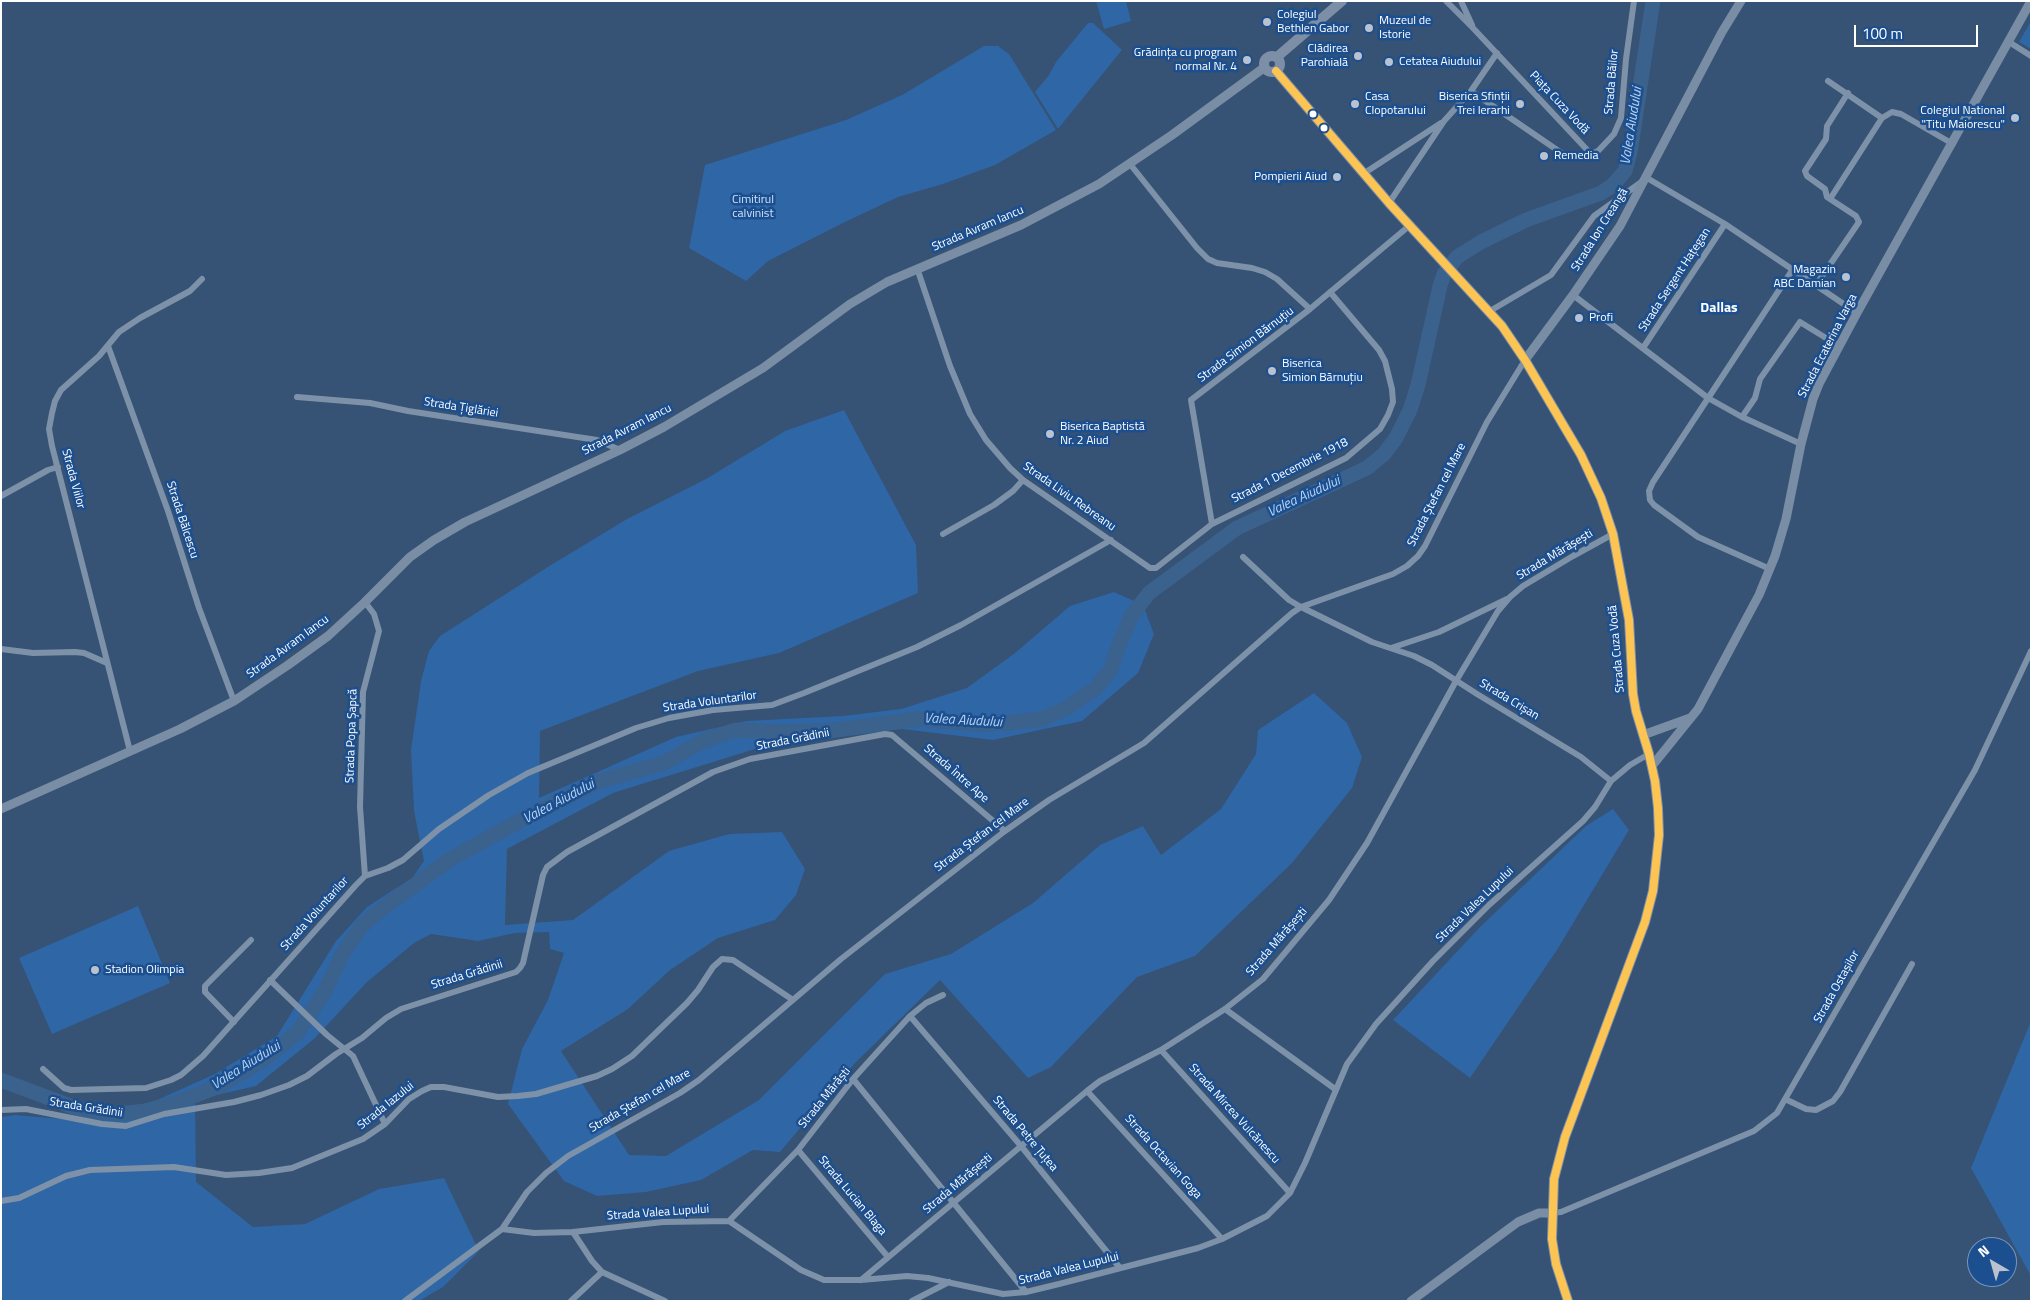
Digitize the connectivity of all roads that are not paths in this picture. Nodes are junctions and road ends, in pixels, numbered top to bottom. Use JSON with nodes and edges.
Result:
{"nodes":[{"id":1,"x":1342,"y":1,"type":"edge"},
{"id":2,"x":1446,"y":1,"type":"edge"},
{"id":3,"x":1461,"y":1,"type":"edge"},
{"id":4,"x":1634,"y":1,"type":"edge"},
{"id":5,"x":1741,"y":1,"type":"edge"},
{"id":6,"x":2031,"y":1,"type":"edge"},
{"id":7,"x":1474,"y":28,"type":"junction"},
{"id":8,"x":2008,"y":42,"type":"junction"},
{"id":9,"x":1497,"y":53,"type":"junction"},
{"id":10,"x":2031,"y":56,"type":"edge"},
{"id":11,"x":1277,"y":57,"type":"junction"},
{"id":12,"x":1265,"y":67,"type":"junction"},
{"id":13,"x":1276,"y":71,"type":"junction"},
{"id":14,"x":1828,"y":81,"type":"dead end"},
{"id":15,"x":1471,"y":91,"type":"junction"},
{"id":16,"x":1848,"y":93,"type":"junction"},
{"id":17,"x":1882,"y":118,"type":"junction"},
{"id":18,"x":1444,"y":121,"type":"junction"},
{"id":19,"x":1953,"y":144,"type":"junction"},
{"id":20,"x":1591,"y":154,"type":"junction"},
{"id":21,"x":1130,"y":164,"type":"junction"},
{"id":22,"x":1363,"y":174,"type":"junction"},
{"id":23,"x":1647,"y":178,"type":"junction"},
{"id":24,"x":1830,"y":199,"type":"junction"},
{"id":25,"x":1389,"y":203,"type":"junction"},
{"id":26,"x":1725,"y":224,"type":"junction"},
{"id":27,"x":1410,"y":226,"type":"junction"},
{"id":28,"x":917,"y":268,"type":"junction"},
{"id":29,"x":1793,"y":269,"type":"junction"},
{"id":30,"x":202,"y":279,"type":"dead end"},
{"id":31,"x":1816,"y":285,"type":"junction"},
{"id":32,"x":1330,"y":292,"type":"junction"},
{"id":33,"x":1573,"y":295,"type":"junction"},
{"id":34,"x":1310,"y":309,"type":"junction"},
{"id":35,"x":1490,"y":311,"type":"junction"},
{"id":36,"x":1857,"y":312,"type":"junction"},
{"id":37,"x":108,"y":346,"type":"junction"},
{"id":38,"x":1839,"y":346,"type":"junction"},
{"id":39,"x":1643,"y":348,"type":"junction"},
{"id":40,"x":1525,"y":360,"type":"junction"},
{"id":41,"x":297,"y":397,"type":"dead end"},
{"id":42,"x":1708,"y":398,"type":"junction"},
{"id":43,"x":1742,"y":417,"type":"junction"},
{"id":44,"x":1801,"y":444,"type":"junction"},
{"id":45,"x":620,"y":450,"type":"junction"},
{"id":46,"x":58,"y":467,"type":"junction"},
{"id":47,"x":1023,"y":480,"type":"junction"},
{"id":48,"x":1,"y":496,"type":"edge"},
{"id":49,"x":1212,"y":524,"type":"junction"},
{"id":50,"x":943,"y":534,"type":"dead end"},
{"id":51,"x":1613,"y":534,"type":"junction"},
{"id":52,"x":1111,"y":540,"type":"junction"},
{"id":53,"x":1243,"y":557,"type":"dead end"},
{"id":54,"x":1150,"y":568,"type":"joint"},
{"id":55,"x":1770,"y":569,"type":"junction"},
{"id":56,"x":1510,"y":597,"type":"junction"},
{"id":57,"x":366,"y":602,"type":"junction"},
{"id":58,"x":1301,"y":607,"type":"junction"},
{"id":59,"x":1391,"y":648,"type":"junction"},
{"id":60,"x":1,"y":649,"type":"edge"},
{"id":61,"x":2031,"y":651,"type":"edge"},
{"id":62,"x":107,"y":663,"type":"junction"},
{"id":63,"x":1456,"y":680,"type":"junction"},
{"id":64,"x":234,"y":701,"type":"junction"},
{"id":65,"x":1690,"y":718,"type":"junction"},
{"id":66,"x":892,"y":735,"type":"joint"},
{"id":67,"x":1643,"y":736,"type":"junction"},
{"id":68,"x":130,"y":751,"type":"junction"},
{"id":69,"x":1649,"y":754,"type":"junction"},
{"id":70,"x":1652,"y":766,"type":"junction"},
{"id":71,"x":1611,"y":781,"type":"junction"},
{"id":72,"x":1,"y":810,"type":"edge"},
{"id":73,"x":1005,"y":831,"type":"junction"},
{"id":74,"x":365,"y":876,"type":"junction"},
{"id":75,"x":252,"y":940,"type":"dead end"},
{"id":76,"x":1912,"y":964,"type":"dead end"},
{"id":77,"x":270,"y":980,"type":"junction"},
{"id":78,"x":943,"y":995,"type":"dead end"},
{"id":79,"x":793,"y":1000,"type":"junction"},
{"id":80,"x":1225,"y":1010,"type":"junction"},
{"id":81,"x":910,"y":1016,"type":"junction"},
{"id":82,"x":234,"y":1022,"type":"junction"},
{"id":83,"x":344,"y":1048,"type":"junction"},
{"id":84,"x":1161,"y":1050,"type":"junction"},
{"id":85,"x":43,"y":1068,"type":"dead end"},
{"id":86,"x":853,"y":1079,"type":"junction"},
{"id":87,"x":1335,"y":1089,"type":"junction"},
{"id":88,"x":1087,"y":1091,"type":"junction"},
{"id":89,"x":1785,"y":1098,"type":"junction"},
{"id":90,"x":1,"y":1110,"type":"edge"},
{"id":91,"x":385,"y":1124,"type":"junction"},
{"id":92,"x":1021,"y":1146,"type":"junction"},
{"id":93,"x":798,"y":1150,"type":"junction"},
{"id":94,"x":1290,"y":1193,"type":"junction"},
{"id":95,"x":1,"y":1201,"type":"edge"},
{"id":96,"x":954,"y":1202,"type":"junction"},
{"id":97,"x":1551,"y":1213,"type":"junction"},
{"id":98,"x":729,"y":1221,"type":"junction"},
{"id":99,"x":502,"y":1229,"type":"junction"},
{"id":100,"x":573,"y":1232,"type":"junction"},
{"id":101,"x":1222,"y":1239,"type":"junction"},
{"id":102,"x":888,"y":1256,"type":"junction"},
{"id":103,"x":1120,"y":1268,"type":"junction"},
{"id":104,"x":602,"y":1272,"type":"junction"},
{"id":105,"x":861,"y":1280,"type":"junction"},
{"id":106,"x":949,"y":1282,"type":"junction"},
{"id":107,"x":1026,"y":1292,"type":"junction"},
{"id":108,"x":404,"y":1301,"type":"edge"},
{"id":109,"x":571,"y":1301,"type":"edge"},
{"id":110,"x":665,"y":1301,"type":"edge"},
{"id":111,"x":912,"y":1301,"type":"edge"},
{"id":112,"x":1411,"y":1301,"type":"edge"},
{"id":113,"x":1568,"y":1301,"type":"edge"}],
"edges":[{"from":1,"to":11,"type":"main road"},
{"from":2,"to":7,"type":"street"},
{"from":3,"to":7,"type":"street"},
{"from":4,"to":20,"type":"street","name":"Strada Băilor"},
{"from":5,"to":23,"type":"main road","name":"Strada Ion Creangă"},
{"from":6,"to":8,"type":"main road","name":"Strada Ecaterina Varga"},
{"from":7,"to":9,"type":"street","name":"Piața Cuza Vodă"},
{"from":8,"to":10,"type":"street"},
{"from":8,"to":19,"type":"main road","name":"Strada Ecaterina Varga"},
{"from":9,"to":15,"type":"street"},
{"from":9,"to":20,"type":"street","name":"Piața Cuza Vodă"},
{"from":11,"to":12,"type":"main road"},
{"from":11,"to":13,"type":"main road"},
{"from":12,"to":13,"type":"main road"},
{"from":12,"to":21,"type":"main road","name":"Strada Avram Iancu"},
{"from":13,"to":22,"type":"main road","name":"Strada Cuza Vodă"},
{"from":14,"to":16,"type":"street"},
{"from":15,"to":18,"type":"street"},
{"from":15,"to":20,"type":"street","name":"Piața Cuza Vodă"},
{"from":16,"to":17,"type":"street"},
{"from":16,"to":24,"type":"street"},
{"from":17,"to":19,"type":"street"},
{"from":17,"to":24,"type":"street"},
{"from":18,"to":22,"type":"street"},
{"from":18,"to":25,"type":"street"},
{"from":19,"to":36,"type":"main road","name":"Strada Ecaterina Varga"},
{"from":21,"to":28,"type":"main road","name":"Strada Avram Iancu"},
{"from":21,"to":34,"type":"street"},
{"from":22,"to":25,"type":"main road","name":"Strada Cuza Vodă"},
{"from":23,"to":26,"type":"street","name":"Strada Sergent Hațegan"},
{"from":23,"to":33,"type":"main road","name":"Strada Ion Creangă"},
{"from":23,"to":35,"type":"street"},
{"from":24,"to":31,"type":"street"},
{"from":25,"to":27,"type":"main road","name":"Strada Cuza Vodă"},
{"from":26,"to":29,"type":"street","name":"Strada Sergent Hațegan"},
{"from":26,"to":39,"type":"street","name":"Strada Sergent Hațegan"},
{"from":27,"to":32,"type":"street","name":"Strada Simion Bărnuțiu"},
{"from":27,"to":35,"type":"main road","name":"Strada Cuza Vodă"},
{"from":28,"to":45,"type":"main road","name":"Strada Avram Iancu"},
{"from":28,"to":47,"type":"street","name":"Strada Liviu Rebreanu"},
{"from":29,"to":31,"type":"street","name":"Strada Sergent Hațegan"},
{"from":29,"to":42,"type":"street"},
{"from":30,"to":37,"type":"street","name":"Strada Viilor"},
{"from":31,"to":36,"type":"street","name":"Strada Sergent Hațegan"},
{"from":32,"to":34,"type":"street","name":"Strada Simion Bărnuțiu"},
{"from":32,"to":49,"type":"street","name":"Strada 1 Decembrie 1918"},
{"from":33,"to":39,"type":"street","name":"Strada Sergent Hațegan"},
{"from":33,"to":40,"type":"main road","name":"Strada Ion Creangă"},
{"from":34,"to":49,"type":"street","name":"Strada Simion Bărnuțiu"},
{"from":35,"to":40,"type":"main road","name":"Strada Cuza Vodă"},
{"from":36,"to":38,"type":"main road","name":"Strada Ecaterina Varga"},
{"from":37,"to":46,"type":"street","name":"Strada Viilor"},
{"from":37,"to":64,"type":"street","name":"Strada Bălcescu"},
{"from":38,"to":43,"type":"street"},
{"from":38,"to":44,"type":"main road","name":"Strada Ecaterina Varga"},
{"from":39,"to":42,"type":"street","name":"Strada Sergent Hațegan"},
{"from":40,"to":51,"type":"main road","name":"Strada Cuza Vodă"},
{"from":40,"to":58,"type":"street","name":"Strada Ștefan cel Mare"},
{"from":41,"to":45,"type":"street","name":"Strada Țiglăriei"},
{"from":42,"to":43,"type":"street","name":"Strada Sergent Hațegan"},
{"from":42,"to":55,"type":"street"},
{"from":43,"to":44,"type":"street","name":"Strada Sergent Hațegan"},
{"from":44,"to":55,"type":"main road","name":"Strada Ecaterina Varga"},
{"from":45,"to":57,"type":"main road","name":"Strada Avram Iancu"},
{"from":46,"to":48,"type":"street"},
{"from":46,"to":62,"type":"street","name":"Strada Viilor"},
{"from":47,"to":50,"type":"street"},
{"from":47,"to":52,"type":"street","name":"Strada Liviu Rebreanu"},
{"from":49,"to":54,"type":"street","name":"Strada 1 Decembrie 1918"},
{"from":51,"to":56,"type":"street","name":"Strada Mărășești"},
{"from":51,"to":67,"type":"main road","name":"Strada Cuza Vodă"},
{"from":52,"to":54,"type":"street","name":"Strada Liviu Rebreanu"},
{"from":52,"to":74,"type":"street","name":"Strada Voluntarilor"},
{"from":53,"to":58,"type":"street","name":"Strada Crișan"},
{"from":55,"to":65,"type":"main road","name":"Strada Ecaterina Varga"},
{"from":56,"to":59,"type":"street"},
{"from":56,"to":63,"type":"street","name":"Strada Mărășești"},
{"from":57,"to":64,"type":"main road","name":"Strada Avram Iancu"},
{"from":57,"to":74,"type":"street","name":"Strada Popa Șapcă"},
{"from":58,"to":59,"type":"street","name":"Strada Crișan"},
{"from":58,"to":73,"type":"street","name":"Strada Ștefan cel Mare"},
{"from":59,"to":63,"type":"street","name":"Strada Crișan"},
{"from":60,"to":62,"type":"street"},
{"from":61,"to":89,"type":"street","name":"Strada Ostașilor"},
{"from":62,"to":68,"type":"street","name":"Strada Viilor"},
{"from":63,"to":71,"type":"street","name":"Strada Crișan"},
{"from":63,"to":80,"type":"street","name":"Strada Mărășești"},
{"from":64,"to":68,"type":"main road","name":"Strada Avram Iancu"},
{"from":65,"to":67,"type":"main road"},
{"from":65,"to":70,"type":"main road","name":"Strada Ecaterina Varga"},
{"from":66,"to":73,"type":"street","name":"Strada Între Ape"},
{"from":66,"to":83,"type":"street","name":"Strada Grădinii"},
{"from":67,"to":69,"type":"main road","name":"Strada Cuza Vodă"},
{"from":68,"to":72,"type":"main road","name":"Strada Avram Iancu"},
{"from":69,"to":70,"type":"main road","name":"Strada Cuza Vodă"},
{"from":69,"to":71,"type":"street","name":"Strada Valea Lupului"},
{"from":70,"to":97,"type":"main road","name":"Strada Cuza Vodă"},
{"from":71,"to":87,"type":"street","name":"Strada Valea Lupului"},
{"from":73,"to":79,"type":"street","name":"Strada Ștefan cel Mare"},
{"from":74,"to":77,"type":"street","name":"Strada Voluntarilor"},
{"from":75,"to":82,"type":"street"},
{"from":76,"to":89,"type":"street"},
{"from":77,"to":82,"type":"street","name":"Strada Voluntarilor"},
{"from":77,"to":83,"type":"street"},
{"from":78,"to":81,"type":"street","name":"Strada Mărăști"},
{"from":79,"to":91,"type":"street","name":"Strada Iazului"},
{"from":79,"to":99,"type":"street","name":"Strada Ștefan cel Mare"},
{"from":80,"to":84,"type":"street","name":"Strada Mărășești"},
{"from":80,"to":87,"type":"street"},
{"from":81,"to":86,"type":"street","name":"Strada Mărăști"},
{"from":81,"to":92,"type":"street","name":"Strada Petre Țuțea"},
{"from":82,"to":85,"type":"street","name":"Strada Voluntarilor"},
{"from":83,"to":90,"type":"street","name":"Strada Grădinii"},
{"from":83,"to":91,"type":"street"},
{"from":84,"to":88,"type":"street","name":"Strada Mărășești"},
{"from":84,"to":94,"type":"street","name":"Strada Mircea Vulcănescu"},
{"from":86,"to":93,"type":"street","name":"Strada Mărăști"},
{"from":86,"to":96,"type":"street"},
{"from":87,"to":94,"type":"street","name":"Strada Valea Lupului"},
{"from":88,"to":92,"type":"street","name":"Strada Mărășești"},
{"from":88,"to":101,"type":"street","name":"Strada Octavian Goga"},
{"from":89,"to":97,"type":"street","name":"Strada Ostașilor"},
{"from":91,"to":95,"type":"street","name":"Strada Iazului"},
{"from":92,"to":96,"type":"street","name":"Strada Mărășești"},
{"from":92,"to":103,"type":"street","name":"Strada Petre Țuțea"},
{"from":93,"to":98,"type":"street","name":"Strada Mărăști"},
{"from":93,"to":102,"type":"street","name":"Strada Lucian Blaga"},
{"from":94,"to":101,"type":"street","name":"Strada Valea Lupului"},
{"from":96,"to":102,"type":"street","name":"Strada Mărășești"},
{"from":96,"to":107,"type":"street"},
{"from":97,"to":112,"type":"main road"},
{"from":97,"to":113,"type":"main road","name":"Strada Cuza Vodă"},
{"from":98,"to":100,"type":"street","name":"Strada Valea Lupului"},
{"from":98,"to":105,"type":"street","name":"Strada Valea Lupului"},
{"from":99,"to":100,"type":"street","name":"Strada Valea Lupului"},
{"from":99,"to":108,"type":"street","name":"Strada Ștefan cel Mare"},
{"from":100,"to":104,"type":"street"},
{"from":101,"to":103,"type":"street","name":"Strada Valea Lupului"},
{"from":102,"to":105,"type":"street","name":"Strada Mărășești"},
{"from":103,"to":107,"type":"street","name":"Strada Valea Lupului"},
{"from":104,"to":109,"type":"street"},
{"from":104,"to":110,"type":"street"},
{"from":105,"to":106,"type":"street","name":"Strada Valea Lupului"},
{"from":106,"to":107,"type":"street","name":"Strada Valea Lupului"},
{"from":106,"to":111,"type":"street"}]}
